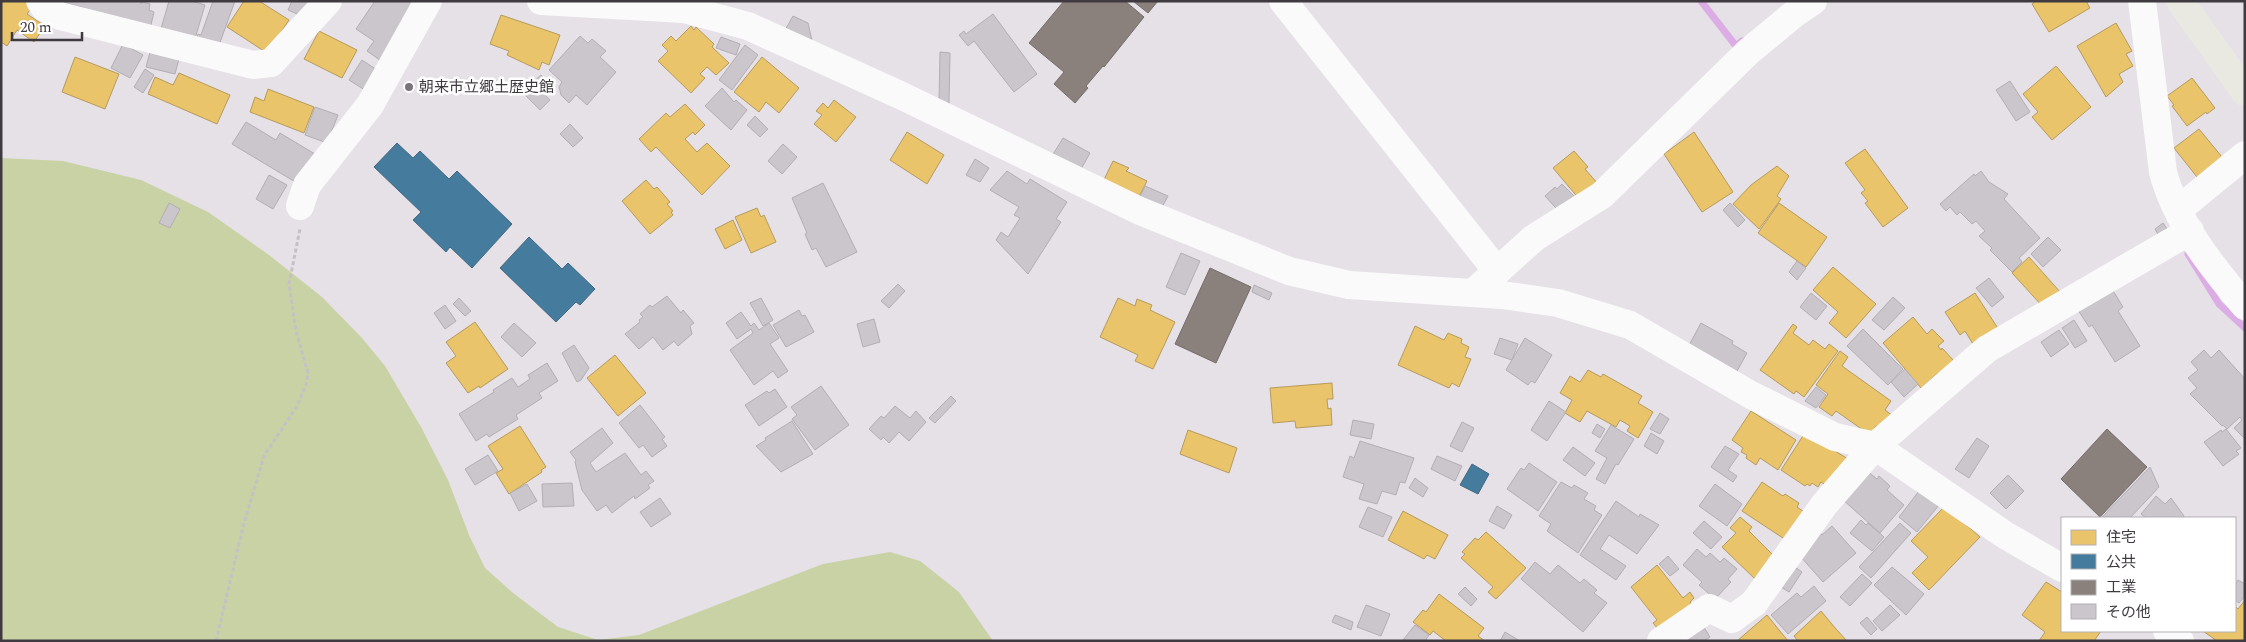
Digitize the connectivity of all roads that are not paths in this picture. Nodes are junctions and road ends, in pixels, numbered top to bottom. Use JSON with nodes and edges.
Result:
{"nodes":[{"id":1,"x":40,"y":1,"type":"edge"},
{"id":2,"x":328,"y":1,"type":"edge"},
{"id":3,"x":428,"y":1,"type":"edge"},
{"id":4,"x":541,"y":1,"type":"edge"},
{"id":5,"x":1283,"y":1,"type":"edge"},
{"id":6,"x":1813,"y":1,"type":"edge"},
{"id":7,"x":2142,"y":1,"type":"edge"},
{"id":8,"x":2180,"y":1,"type":"edge"},
{"id":9,"x":686,"y":5,"type":"edge"},
{"id":10,"x":2245,"y":92,"type":"edge"},
{"id":11,"x":2245,"y":155,"type":"edge"},
{"id":12,"x":300,"y":206,"type":"road end"},
{"id":13,"x":2184,"y":221,"type":"junction"},
{"id":14,"x":1497,"y":271,"type":"junction"},
{"id":15,"x":1473,"y":293,"type":"junction"},
{"id":16,"x":2245,"y":306,"type":"edge"},
{"id":17,"x":1875,"y":446,"type":"junction"},
{"id":18,"x":2061,"y":567,"type":"edge"},
{"id":19,"x":2168,"y":632,"type":"edge"},
{"id":20,"x":1661,"y":641,"type":"edge"},
{"id":21,"x":2180,"y":641,"type":"edge"}],
"edges":[{"from":1,"to":2,"type":"street"},
{"from":3,"to":12,"type":"street"},
{"from":4,"to":9,"type":"street"},
{"from":5,"to":14,"type":"street"},
{"from":6,"to":14,"type":"street"},
{"from":7,"to":13,"type":"street"},
{"from":8,"to":10,"type":"main road"},
{"from":9,"to":15,"type":"street"},
{"from":11,"to":13,"type":"street"},
{"from":13,"to":16,"type":"street"},
{"from":13,"to":17,"type":"street"},
{"from":14,"to":15,"type":"street"},
{"from":15,"to":17,"type":"street"},
{"from":17,"to":18,"type":"street"},
{"from":17,"to":20,"type":"street"},
{"from":19,"to":21,"type":"street"}]}
